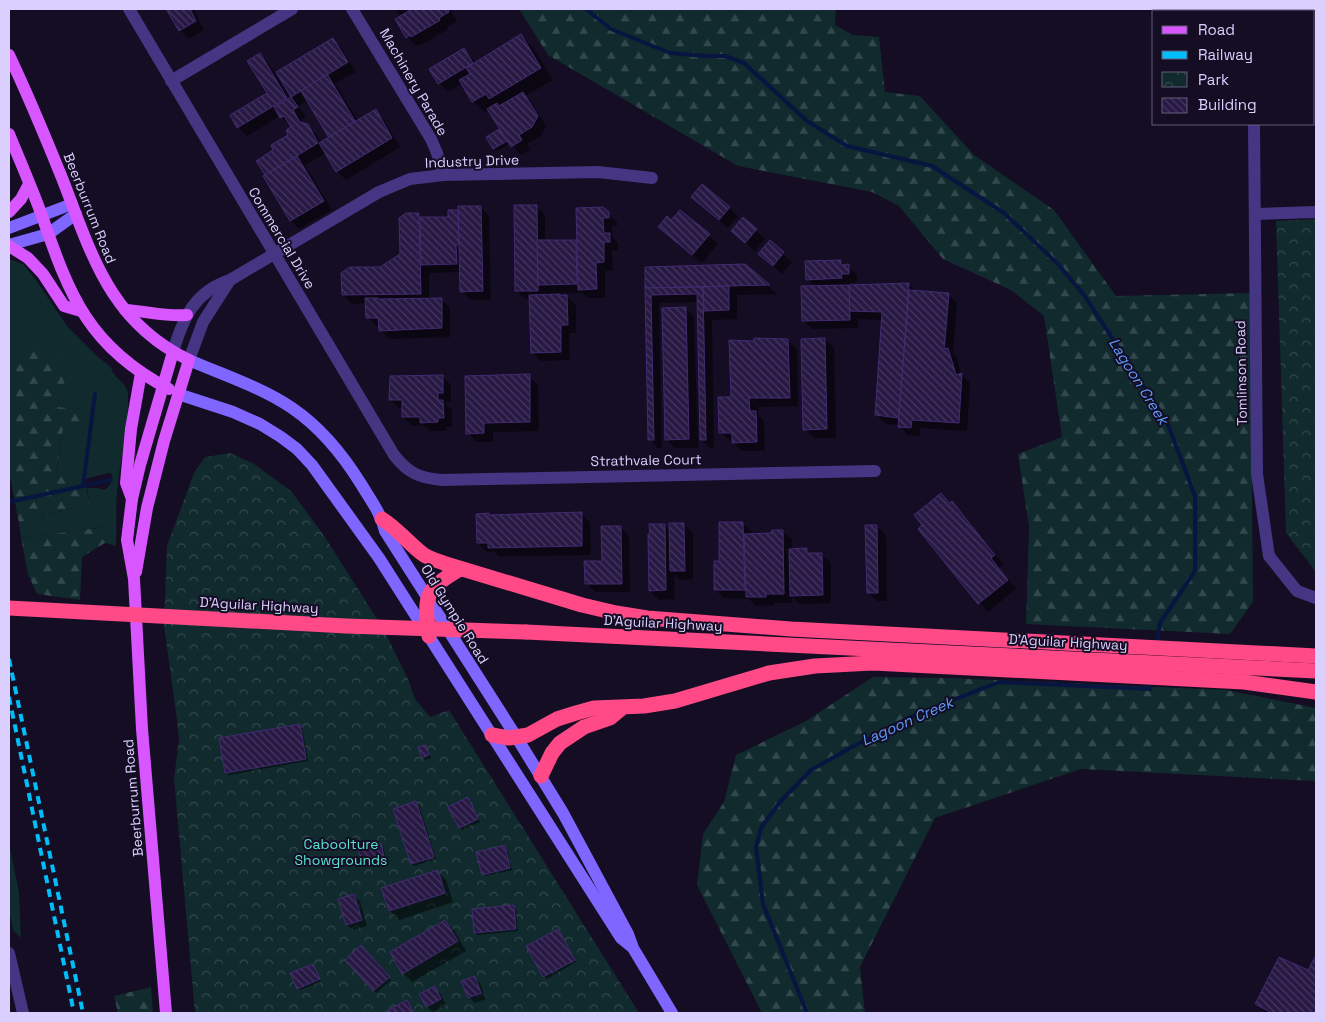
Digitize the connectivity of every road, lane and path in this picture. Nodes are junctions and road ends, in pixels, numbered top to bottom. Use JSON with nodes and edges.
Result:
{"nodes":[{"id":1,"x":128,"y":9,"type":"edge"},
{"id":2,"x":292,"y":9,"type":"edge"},
{"id":3,"x":352,"y":9,"type":"edge"},
{"id":4,"x":9,"y":55,"type":"edge"},
{"id":5,"x":171,"y":81,"type":"junction"},
{"id":6,"x":1254,"y":125,"type":"edge"},
{"id":7,"x":9,"y":134,"type":"edge"},
{"id":8,"x":443,"y":175,"type":"junction"},
{"id":9,"x":652,"y":178,"type":"dead end"},
{"id":10,"x":29,"y":184,"type":"junction"},
{"id":11,"x":74,"y":209,"type":"junction"},
{"id":12,"x":9,"y":212,"type":"edge"},
{"id":13,"x":1316,"y":212,"type":"edge"},
{"id":14,"x":1255,"y":214,"type":"junction"},
{"id":15,"x":42,"y":216,"type":"junction"},
{"id":16,"x":9,"y":228,"type":"edge"},
{"id":17,"x":48,"y":234,"type":"junction"},
{"id":18,"x":9,"y":245,"type":"edge"},
{"id":19,"x":274,"y":254,"type":"junction"},
{"id":20,"x":230,"y":280,"type":"junction"},
{"id":21,"x":125,"y":310,"type":"junction"},
{"id":22,"x":81,"y":311,"type":"junction"},
{"id":23,"x":187,"y":314,"type":"junction"},
{"id":24,"x":173,"y":352,"type":"junction"},
{"id":25,"x":189,"y":360,"type":"junction"},
{"id":26,"x":141,"y":373,"type":"junction"},
{"id":27,"x":163,"y":386,"type":"junction"},
{"id":28,"x":178,"y":394,"type":"junction"},
{"id":29,"x":875,"y":471,"type":"dead end"},
{"id":30,"x":418,"y":476,"type":"joint"},
{"id":31,"x":132,"y":499,"type":"junction"},
{"id":32,"x":382,"y":519,"type":"junction"},
{"id":33,"x":460,"y":569,"type":"junction"},
{"id":34,"x":134,"y":579,"type":"junction"},
{"id":35,"x":428,"y":598,"type":"junction"},
{"id":36,"x":1316,"y":598,"type":"edge"},
{"id":37,"x":9,"y":608,"type":"edge"},
{"id":38,"x":429,"y":636,"type":"junction"},
{"id":39,"x":1316,"y":656,"type":"edge"},
{"id":40,"x":1316,"y":671,"type":"edge"},
{"id":41,"x":1316,"y":692,"type":"edge"},
{"id":42,"x":622,"y":708,"type":"junction"},
{"id":43,"x":492,"y":735,"type":"junction"},
{"id":44,"x":517,"y":738,"type":"junction"},
{"id":45,"x":540,"y":776,"type":"junction"},
{"id":46,"x":633,"y":948,"type":"junction"},
{"id":47,"x":9,"y":953,"type":"edge"},
{"id":48,"x":23,"y":1013,"type":"edge"},
{"id":49,"x":166,"y":1013,"type":"edge"},
{"id":50,"x":672,"y":1013,"type":"edge"}],
"edges":[{"from":1,"to":5,"type":"street","name":"Commercial Drive"},
{"from":2,"to":5,"type":"street"},
{"from":3,"to":8,"type":"street","name":"Machinery Parade"},
{"from":4,"to":11,"type":"main road","name":"Beerburrum Road"},
{"from":5,"to":19,"type":"street","name":"Commercial Drive"},
{"from":6,"to":14,"type":"street","name":"Tomlinson Road"},
{"from":7,"to":10,"type":"main road"},
{"from":8,"to":9,"type":"street","name":"Industry Drive"},
{"from":8,"to":19,"type":"street","name":"Industry Drive"},
{"from":10,"to":12,"type":"main road"},
{"from":10,"to":15,"type":"main road"},
{"from":11,"to":15,"type":"main road"},
{"from":11,"to":17,"type":"main road"},
{"from":11,"to":21,"type":"main road","name":"Beerburrum Road"},
{"from":13,"to":14,"type":"street"},
{"from":14,"to":36,"type":"street","name":"Tomlinson Road"},
{"from":15,"to":16,"type":"main road"},
{"from":15,"to":17,"type":"main road"},
{"from":17,"to":18,"type":"main road"},
{"from":17,"to":22,"type":"main road"},
{"from":18,"to":22,"type":"main road"},
{"from":19,"to":20,"type":"street","name":"Industry Drive"},
{"from":19,"to":30,"type":"street","name":"Commercial Drive"},
{"from":20,"to":23,"type":"street","name":"Industry Drive"},
{"from":20,"to":25,"type":"street","name":"Industry Drive"},
{"from":21,"to":23,"type":"main road"},
{"from":21,"to":24,"type":"main road","name":"Beerburrum Road"},
{"from":22,"to":26,"type":"main road"},
{"from":23,"to":24,"type":"street","name":"Industry Drive"},
{"from":24,"to":25,"type":"main road","name":"Beerburrum Road"},
{"from":24,"to":27,"type":"main road","name":"Beerburrum Road"},
{"from":25,"to":28,"type":"main road","name":"Beerburrum Road"},
{"from":25,"to":32,"type":"main road","name":"Old Gympie Road"},
{"from":26,"to":27,"type":"main road"},
{"from":26,"to":31,"type":"main road"},
{"from":27,"to":28,"type":"main road"},
{"from":27,"to":31,"type":"main road","name":"Beerburrum Road"},
{"from":28,"to":34,"type":"main road","name":"Beerburrum Road"},
{"from":28,"to":38,"type":"main road","name":"Old Gympie Road"},
{"from":29,"to":30,"type":"street","name":"Strathvale Court"},
{"from":31,"to":34,"type":"main road","name":"Beerburrum Road"},
{"from":32,"to":33,"type":"highway"},
{"from":32,"to":35,"type":"main road","name":"Old Gympie Road"},
{"from":33,"to":35,"type":"highway"},
{"from":33,"to":39,"type":"highway"},
{"from":34,"to":49,"type":"main road","name":"Beerburrum Road"},
{"from":35,"to":38,"type":"highway"},
{"from":35,"to":44,"type":"main road","name":"Old Gympie Road"},
{"from":37,"to":40,"type":"highway","name":"D'Aguilar Highway","bridge":true},
{"from":38,"to":43,"type":"main road","name":"Old Gympie Road"},
{"from":41,"to":42,"type":"highway"},
{"from":42,"to":44,"type":"highway"},
{"from":42,"to":45,"type":"highway"},
{"from":43,"to":44,"type":"highway"},
{"from":43,"to":46,"type":"main road","name":"Old Gympie Road"},
{"from":44,"to":45,"type":"main road","name":"Old Gympie Road"},
{"from":45,"to":46,"type":"main road","name":"Old Gympie Road"},
{"from":46,"to":50,"type":"main road","name":"Old Gympie Road"},
{"from":47,"to":48,"type":"street"}]}
